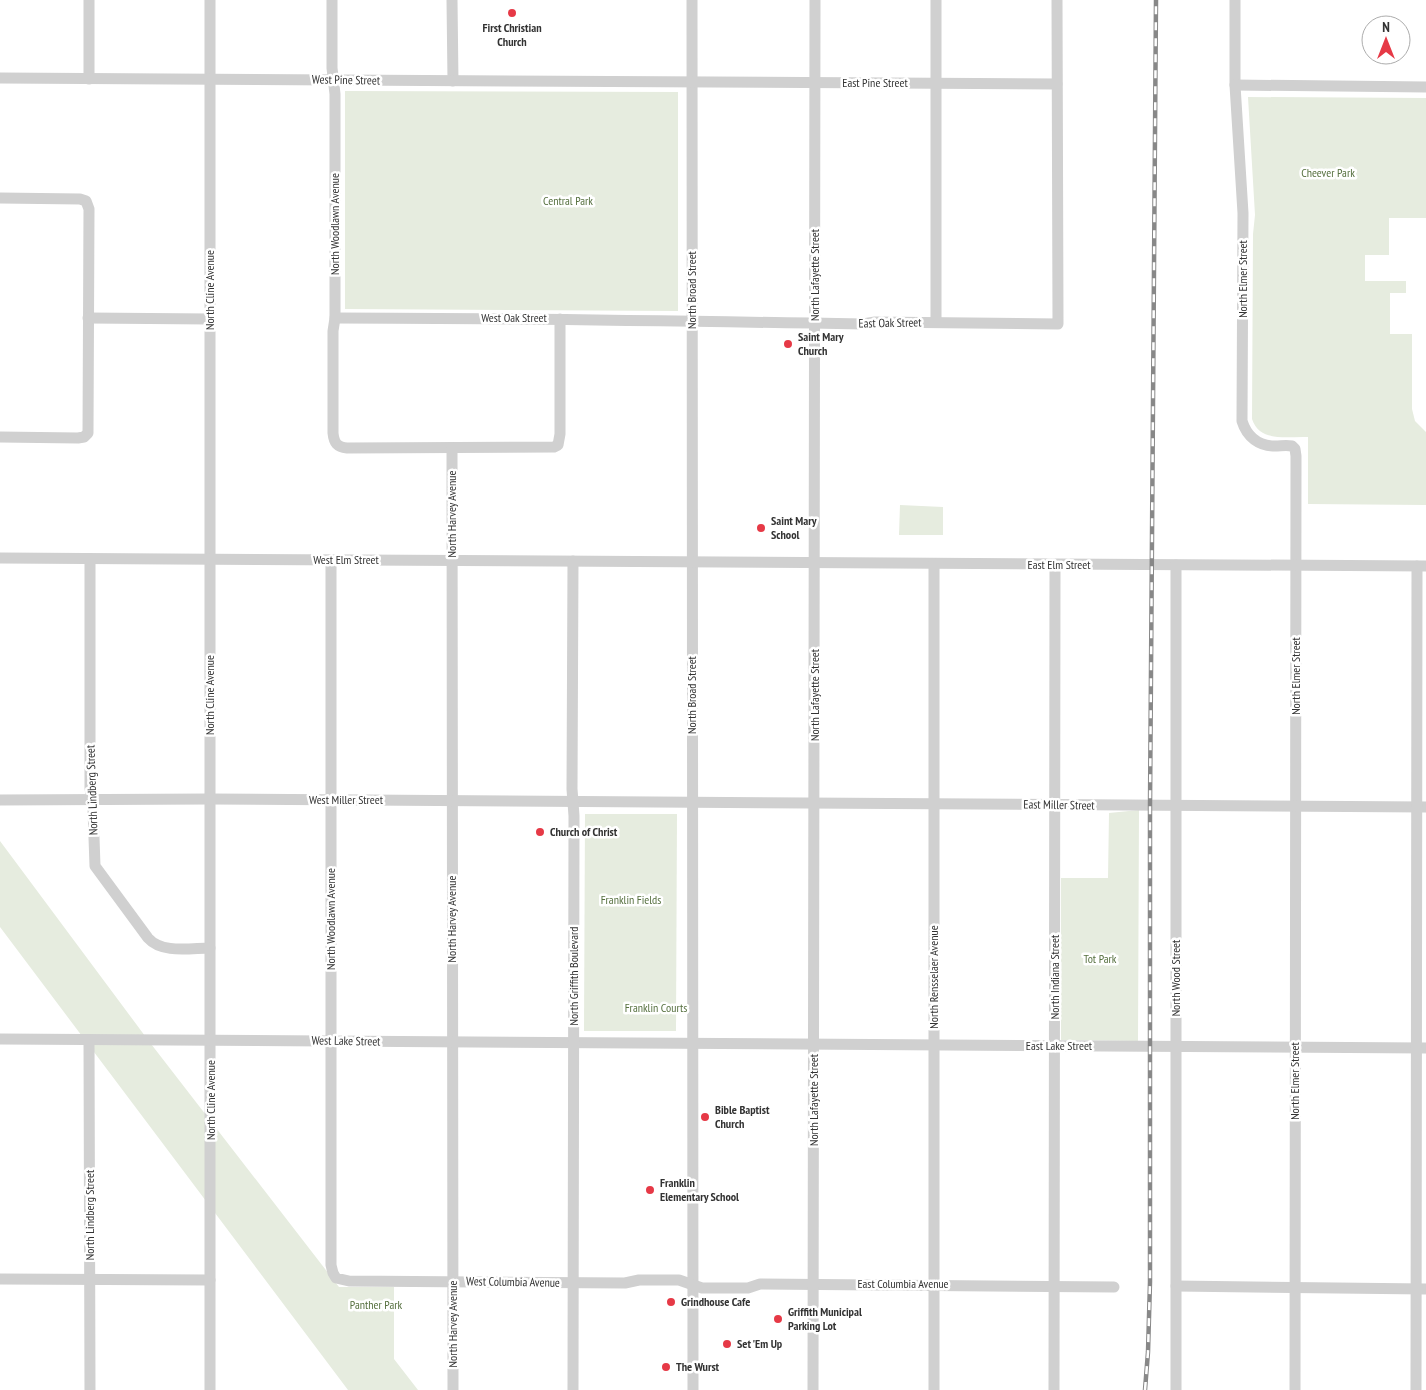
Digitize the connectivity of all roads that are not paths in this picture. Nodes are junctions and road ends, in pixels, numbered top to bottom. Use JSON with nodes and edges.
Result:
{"nodes":[{"id":1,"x":89,"y":0,"type":"edge"},
{"id":2,"x":210,"y":0,"type":"edge"},
{"id":3,"x":332,"y":0,"type":"edge"},
{"id":4,"x":452,"y":0,"type":"edge"},
{"id":5,"x":692,"y":0,"type":"edge"},
{"id":6,"x":815,"y":0,"type":"edge"},
{"id":7,"x":936,"y":0,"type":"edge"},
{"id":8,"x":1057,"y":0,"type":"edge"},
{"id":9,"x":1235,"y":0,"type":"edge"},
{"id":10,"x":0,"y":78,"type":"edge"},
{"id":11,"x":89,"y":79,"type":"junction"},
{"id":12,"x":210,"y":79,"type":"junction"},
{"id":13,"x":334,"y":80,"type":"junction"},
{"id":14,"x":452,"y":81,"type":"junction"},
{"id":15,"x":692,"y":82,"type":"junction"},
{"id":16,"x":815,"y":83,"type":"junction"},
{"id":17,"x":936,"y":84,"type":"junction"},
{"id":18,"x":1057,"y":84,"type":"junction"},
{"id":19,"x":1235,"y":86,"type":"junction"},
{"id":20,"x":1426,"y":87,"type":"edge"},
{"id":21,"x":0,"y":198,"type":"edge"},
{"id":22,"x":88,"y":318,"type":"junction"},
{"id":23,"x":335,"y":318,"type":"junction"},
{"id":24,"x":560,"y":318,"type":"junction"},
{"id":25,"x":210,"y":319,"type":"junction"},
{"id":26,"x":692,"y":322,"type":"junction"},
{"id":27,"x":936,"y":322,"type":"junction"},
{"id":28,"x":814,"y":323,"type":"junction"},
{"id":29,"x":0,"y":437,"type":"edge"},
{"id":30,"x":452,"y":448,"type":"junction"},
{"id":31,"x":0,"y":558,"type":"edge"},
{"id":32,"x":90,"y":559,"type":"junction"},
{"id":33,"x":210,"y":560,"type":"junction"},
{"id":34,"x":332,"y":560,"type":"junction"},
{"id":35,"x":452,"y":560,"type":"junction"},
{"id":36,"x":573,"y":562,"type":"junction"},
{"id":37,"x":692,"y":562,"type":"junction"},
{"id":38,"x":814,"y":563,"type":"junction"},
{"id":39,"x":934,"y":564,"type":"junction"},
{"id":40,"x":1055,"y":564,"type":"junction"},
{"id":41,"x":1176,"y":565,"type":"junction"},
{"id":42,"x":1296,"y":566,"type":"junction"},
{"id":43,"x":1421,"y":566,"type":"edge"},
{"id":44,"x":210,"y":799,"type":"junction"},
{"id":45,"x":0,"y":800,"type":"edge"},
{"id":46,"x":92,"y":800,"type":"junction"},
{"id":47,"x":331,"y":800,"type":"junction"},
{"id":48,"x":452,"y":801,"type":"junction"},
{"id":49,"x":573,"y":802,"type":"junction"},
{"id":50,"x":692,"y":802,"type":"junction"},
{"id":51,"x":815,"y":803,"type":"junction"},
{"id":52,"x":934,"y":804,"type":"junction"},
{"id":53,"x":1055,"y":805,"type":"junction"},
{"id":54,"x":1176,"y":806,"type":"junction"},
{"id":55,"x":1295,"y":807,"type":"junction"},
{"id":56,"x":1421,"y":807,"type":"edge"},
{"id":57,"x":210,"y":948,"type":"junction"},
{"id":58,"x":0,"y":1038,"type":"edge"},
{"id":59,"x":89,"y":1040,"type":"junction"},
{"id":60,"x":210,"y":1040,"type":"junction"},
{"id":61,"x":331,"y":1041,"type":"junction"},
{"id":62,"x":452,"y":1041,"type":"junction"},
{"id":63,"x":574,"y":1042,"type":"junction"},
{"id":64,"x":692,"y":1042,"type":"junction"},
{"id":65,"x":814,"y":1044,"type":"junction"},
{"id":66,"x":934,"y":1045,"type":"junction"},
{"id":67,"x":1055,"y":1046,"type":"junction"},
{"id":68,"x":1176,"y":1046,"type":"junction"},
{"id":69,"x":1295,"y":1047,"type":"junction"},
{"id":70,"x":1421,"y":1048,"type":"edge"},
{"id":71,"x":334,"y":1277,"type":"joint"},
{"id":72,"x":0,"y":1279,"type":"edge"},
{"id":73,"x":90,"y":1280,"type":"junction"},
{"id":74,"x":210,"y":1280,"type":"junction"},
{"id":75,"x":453,"y":1281,"type":"junction"},
{"id":76,"x":573,"y":1283,"type":"junction"},
{"id":77,"x":814,"y":1284,"type":"junction"},
{"id":78,"x":934,"y":1284,"type":"junction"},
{"id":79,"x":692,"y":1285,"type":"junction"},
{"id":80,"x":1054,"y":1286,"type":"junction"},
{"id":81,"x":1176,"y":1286,"type":"junction"},
{"id":82,"x":1114,"y":1287,"type":"dead end"},
{"id":83,"x":1294,"y":1287,"type":"junction"},
{"id":84,"x":1421,"y":1289,"type":"edge"},
{"id":85,"x":90,"y":1390,"type":"edge"},
{"id":86,"x":210,"y":1390,"type":"edge"},
{"id":87,"x":453,"y":1390,"type":"edge"},
{"id":88,"x":573,"y":1390,"type":"edge"},
{"id":89,"x":692,"y":1390,"type":"edge"},
{"id":90,"x":813,"y":1390,"type":"edge"},
{"id":91,"x":934,"y":1390,"type":"edge"},
{"id":92,"x":1054,"y":1390,"type":"edge"},
{"id":93,"x":1176,"y":1390,"type":"edge"},
{"id":94,"x":1295,"y":1390,"type":"edge"},
{"id":95,"x":1416,"y":1390,"type":"edge"}],
"edges":[{"from":1,"to":11,"type":"street"},
{"from":2,"to":12,"type":"street","name":"North Cline Avenue"},
{"from":3,"to":13,"type":"street","name":"North Woodlawn Avenue"},
{"from":4,"to":14,"type":"street"},
{"from":5,"to":15,"type":"street","name":"North Broad Street"},
{"from":6,"to":16,"type":"street","name":"North Lafayette Street"},
{"from":7,"to":17,"type":"street"},
{"from":8,"to":18,"type":"street"},
{"from":9,"to":19,"type":"street","name":"North Elmer Street"},
{"from":10,"to":11,"type":"street","name":"West Pine Street"},
{"from":11,"to":12,"type":"street","name":"West Pine Street"},
{"from":12,"to":13,"type":"street","name":"West Pine Street"},
{"from":12,"to":25,"type":"street","name":"North Cline Avenue"},
{"from":13,"to":14,"type":"street","name":"West Pine Street"},
{"from":13,"to":23,"type":"street","name":"North Woodlawn Avenue"},
{"from":14,"to":15,"type":"street","name":"West Pine Street"},
{"from":15,"to":16,"type":"street","name":"East Pine Street"},
{"from":15,"to":26,"type":"street","name":"North Broad Street"},
{"from":16,"to":17,"type":"street","name":"East Pine Street"},
{"from":16,"to":28,"type":"street","name":"North Lafayette Street"},
{"from":17,"to":18,"type":"street","name":"East Pine Street"},
{"from":17,"to":27,"type":"street"},
{"from":18,"to":27,"type":"street","name":"East Oak Street"},
{"from":19,"to":20,"type":"street"},
{"from":19,"to":42,"type":"street","name":"North Elmer Street"},
{"from":21,"to":22,"type":"street"},
{"from":22,"to":25,"type":"street"},
{"from":22,"to":29,"type":"street"},
{"from":23,"to":24,"type":"street","name":"West Oak Street"},
{"from":23,"to":30,"type":"street","name":"North Woodlawn Avenue"},
{"from":24,"to":26,"type":"street","name":"West Oak Street"},
{"from":24,"to":30,"type":"street"},
{"from":25,"to":33,"type":"street","name":"North Cline Avenue"},
{"from":26,"to":28,"type":"street","name":"East Oak Street"},
{"from":26,"to":37,"type":"street","name":"North Broad Street"},
{"from":27,"to":28,"type":"street","name":"East Oak Street"},
{"from":28,"to":38,"type":"street","name":"North Lafayette Street"},
{"from":30,"to":35,"type":"street","name":"North Harvey Avenue"},
{"from":31,"to":32,"type":"street","name":"West Elm Street"},
{"from":32,"to":33,"type":"street","name":"West Elm Street"},
{"from":32,"to":46,"type":"street","name":"North Lindberg Street"},
{"from":33,"to":34,"type":"street","name":"West Elm Street"},
{"from":33,"to":44,"type":"street","name":"North Cline Avenue"},
{"from":34,"to":35,"type":"street","name":"West Elm Street"},
{"from":34,"to":47,"type":"street","name":"North Woodlawn Avenue"},
{"from":35,"to":36,"type":"street","name":"West Elm Street"},
{"from":35,"to":48,"type":"street","name":"North Harvey Avenue"},
{"from":36,"to":37,"type":"street","name":"West Elm Street"},
{"from":36,"to":49,"type":"street","name":"North Griffith Boulevard"},
{"from":37,"to":38,"type":"street","name":"East Elm Street"},
{"from":37,"to":50,"type":"street","name":"North Broad Street"},
{"from":38,"to":39,"type":"street","name":"East Elm Street"},
{"from":38,"to":51,"type":"street","name":"North Lafayette Street"},
{"from":39,"to":40,"type":"street","name":"East Elm Street"},
{"from":39,"to":52,"type":"street","name":"North Rensselaer Avenue"},
{"from":40,"to":41,"type":"street","name":"East Elm Street"},
{"from":40,"to":53,"type":"street","name":"North Indiana Street"},
{"from":41,"to":42,"type":"street","name":"East Elm Street"},
{"from":41,"to":54,"type":"street","name":"North Wood Street"},
{"from":42,"to":43,"type":"street","name":"East Elm Street"},
{"from":42,"to":55,"type":"street","name":"North Elmer Street"},
{"from":43,"to":56,"type":"street"},
{"from":44,"to":46,"type":"street","name":"West Miller Street"},
{"from":44,"to":47,"type":"street","name":"West Miller Street"},
{"from":44,"to":57,"type":"street","name":"North Cline Avenue"},
{"from":45,"to":46,"type":"street","name":"West Miller Street"},
{"from":46,"to":57,"type":"street","name":"North Lindberg Street"},
{"from":47,"to":48,"type":"street","name":"West Miller Street"},
{"from":47,"to":61,"type":"street","name":"North Woodlawn Avenue"},
{"from":48,"to":49,"type":"street","name":"West Miller Street"},
{"from":48,"to":62,"type":"street","name":"North Harvey Avenue"},
{"from":49,"to":50,"type":"street","name":"West Miller Street"},
{"from":49,"to":63,"type":"street","name":"North Griffith Boulevard"},
{"from":50,"to":51,"type":"street","name":"East Miller Street"},
{"from":50,"to":64,"type":"street","name":"North Broad Street"},
{"from":51,"to":52,"type":"street","name":"East Miller Street"},
{"from":51,"to":65,"type":"street","name":"North Lafayette Street"},
{"from":52,"to":53,"type":"street","name":"East Miller Street"},
{"from":52,"to":66,"type":"street","name":"North Rensselaer Avenue"},
{"from":53,"to":54,"type":"street","name":"East Miller Street"},
{"from":53,"to":67,"type":"street","name":"North Indiana Street"},
{"from":54,"to":55,"type":"street","name":"East Miller Street"},
{"from":54,"to":68,"type":"street","name":"North Wood Street"},
{"from":55,"to":56,"type":"street","name":"East Miller Street"},
{"from":55,"to":69,"type":"street","name":"North Elmer Street"},
{"from":56,"to":70,"type":"street"},
{"from":57,"to":60,"type":"street","name":"North Cline Avenue"},
{"from":58,"to":59,"type":"street","name":"West Lake Street"},
{"from":59,"to":60,"type":"street","name":"West Lake Street"},
{"from":59,"to":73,"type":"street","name":"North Lindberg Street"},
{"from":60,"to":61,"type":"street","name":"West Lake Street"},
{"from":60,"to":74,"type":"street","name":"North Cline Avenue"},
{"from":61,"to":62,"type":"street","name":"West Lake Street"},
{"from":61,"to":71,"type":"street","name":"North Woodlawn Avenue"},
{"from":62,"to":63,"type":"street","name":"West Lake Street"},
{"from":62,"to":75,"type":"street","name":"North Harvey Avenue"},
{"from":63,"to":64,"type":"street","name":"West Lake Street"},
{"from":63,"to":76,"type":"street","name":"North Griffith Boulevard"},
{"from":64,"to":65,"type":"street","name":"East Lake Street"},
{"from":64,"to":79,"type":"street","name":"North Broad Street"},
{"from":65,"to":66,"type":"street","name":"East Lake Street"},
{"from":65,"to":77,"type":"street","name":"North Lafayette Street"},
{"from":66,"to":67,"type":"street","name":"East Lake Street"},
{"from":66,"to":78,"type":"street","name":"North Rensselaer Avenue"},
{"from":67,"to":68,"type":"street","name":"East Lake Street"},
{"from":67,"to":80,"type":"street","name":"North Indiana Street"},
{"from":68,"to":69,"type":"street","name":"East Lake Street"},
{"from":68,"to":81,"type":"street","name":"North Wood Street"},
{"from":69,"to":70,"type":"street","name":"East Lake Street"},
{"from":69,"to":83,"type":"street","name":"North Elmer Street"},
{"from":70,"to":84,"type":"street"},
{"from":71,"to":75,"type":"street","name":"West Columbia Avenue"},
{"from":72,"to":73,"type":"street"},
{"from":73,"to":74,"type":"street"},
{"from":73,"to":85,"type":"street","name":"North Lindberg Street"},
{"from":74,"to":86,"type":"street","name":"North Cline Avenue"},
{"from":75,"to":76,"type":"street","name":"West Columbia Avenue"},
{"from":75,"to":87,"type":"street","name":"North Harvey Avenue"},
{"from":76,"to":79,"type":"street","name":"West Columbia Avenue"},
{"from":76,"to":88,"type":"street","name":"North Griffith Boulevard"},
{"from":77,"to":78,"type":"street","name":"East Columbia Avenue"},
{"from":77,"to":79,"type":"street","name":"East Columbia Avenue"},
{"from":77,"to":90,"type":"street","name":"North Lafayette Street"},
{"from":78,"to":80,"type":"street","name":"East Columbia Avenue"},
{"from":78,"to":91,"type":"street","name":"North Rensselaer Avenue"},
{"from":79,"to":89,"type":"street","name":"North Broad Street"},
{"from":80,"to":82,"type":"street","name":"East Columbia Avenue"},
{"from":80,"to":92,"type":"street","name":"North Indiana Street"},
{"from":81,"to":83,"type":"street"},
{"from":81,"to":93,"type":"street","name":"North Wood Street"},
{"from":83,"to":84,"type":"street"},
{"from":83,"to":94,"type":"street","name":"North Elmer Street"},
{"from":84,"to":95,"type":"street"}]}
